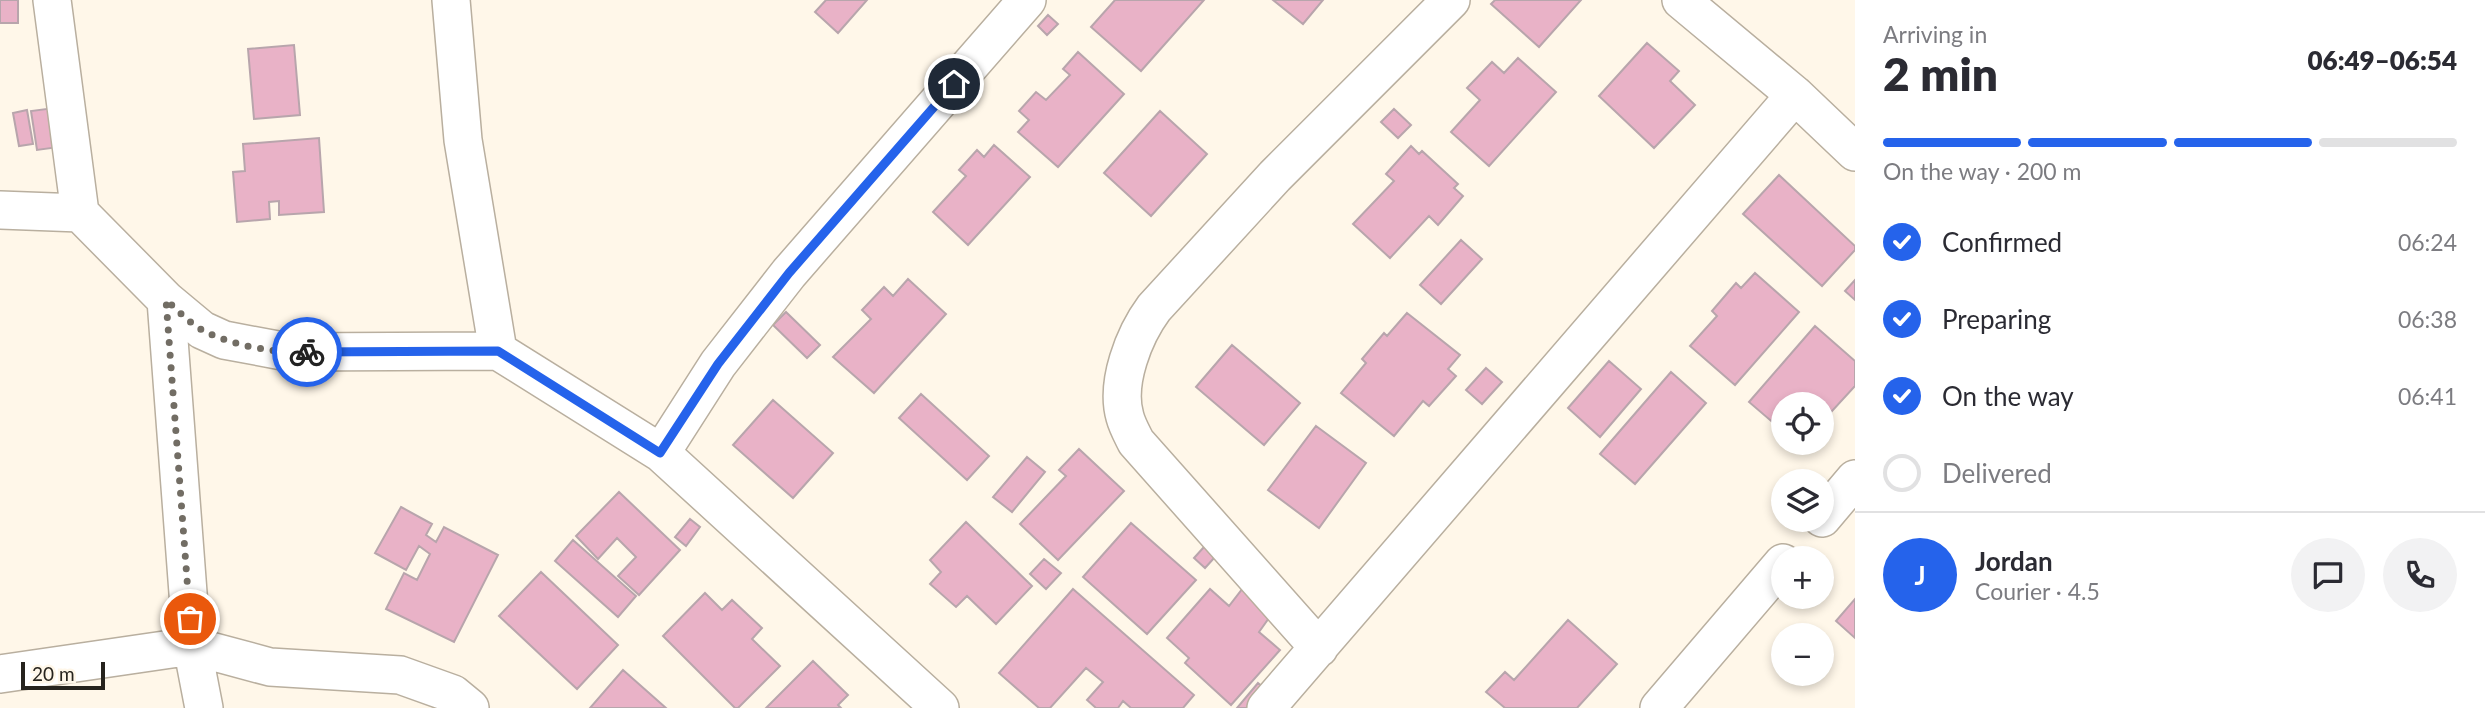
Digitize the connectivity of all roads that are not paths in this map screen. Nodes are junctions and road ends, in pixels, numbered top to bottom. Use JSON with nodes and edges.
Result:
{"nodes":[{"id":1,"x":52,"y":0,"type":"edge"},
{"id":2,"x":451,"y":0,"type":"edge"},
{"id":3,"x":1027,"y":0,"type":"edge"},
{"id":4,"x":1451,"y":0,"type":"edge"},
{"id":5,"x":1681,"y":0,"type":"edge"},
{"id":6,"x":1795,"y":95,"type":"junction"},
{"id":7,"x":1853,"y":146,"type":"edge"},
{"id":8,"x":0,"y":210,"type":"edge"},
{"id":9,"x":80,"y":213,"type":"junction"},
{"id":10,"x":166,"y":300,"type":"junction"},
{"id":11,"x":498,"y":351,"type":"junction"},
{"id":12,"x":660,"y":453,"type":"junction"},
{"id":13,"x":1855,"y":479,"type":"edge"},
{"id":14,"x":1834,"y":504,"type":"edge"},
{"id":15,"x":1810,"y":532,"type":"edge"},
{"id":16,"x":1797,"y":546,"type":"edge"},
{"id":17,"x":1771,"y":577,"type":"edge"},
{"id":18,"x":192,"y":646,"type":"junction"},
{"id":19,"x":1319,"y":648,"type":"junction"},
{"id":20,"x":0,"y":674,"type":"edge"},
{"id":21,"x":204,"y":708,"type":"edge"},
{"id":22,"x":470,"y":708,"type":"edge"},
{"id":23,"x":940,"y":708,"type":"edge"},
{"id":24,"x":1266,"y":708,"type":"edge"},
{"id":25,"x":1659,"y":708,"type":"edge"}],
"edges":[{"from":1,"to":9,"type":"street"},
{"from":2,"to":11,"type":"street"},
{"from":3,"to":12,"type":"street"},
{"from":4,"to":19,"type":"street"},
{"from":5,"to":6,"type":"street"},
{"from":6,"to":7,"type":"street"},
{"from":6,"to":19,"type":"street"},
{"from":8,"to":9,"type":"street"},
{"from":9,"to":10,"type":"street"},
{"from":10,"to":11,"type":"street"},
{"from":10,"to":18,"type":"street"},
{"from":11,"to":12,"type":"street"},
{"from":12,"to":23,"type":"street"},
{"from":13,"to":14,"type":"street"},
{"from":15,"to":16,"type":"street"},
{"from":17,"to":25,"type":"street"},
{"from":18,"to":20,"type":"street"},
{"from":18,"to":21,"type":"street"},
{"from":18,"to":22,"type":"street"},
{"from":19,"to":24,"type":"street"}]}
